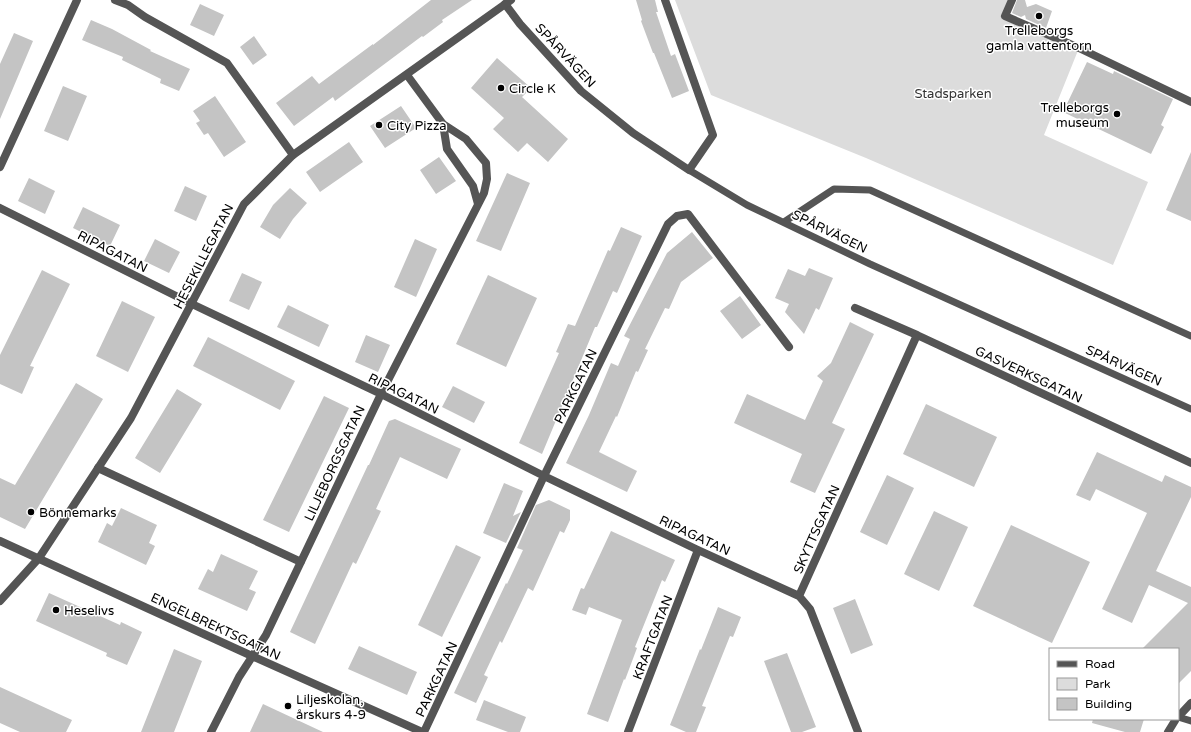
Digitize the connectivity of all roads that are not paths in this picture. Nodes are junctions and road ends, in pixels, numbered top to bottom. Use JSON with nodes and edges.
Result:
{"nodes":[{"id":1,"x":77,"y":0,"type":"edge"},
{"id":2,"x":114,"y":0,"type":"edge"},
{"id":3,"x":665,"y":0,"type":"edge"},
{"id":4,"x":1012,"y":0,"type":"edge"},
{"id":5,"x":508,"y":2,"type":"edge"},
{"id":6,"x":127,"y":3,"type":"edge"},
{"id":7,"x":407,"y":75,"type":"junction"},
{"id":8,"x":1191,"y":102,"type":"edge"},
{"id":9,"x":443,"y":124,"type":"junction"},
{"id":10,"x":293,"y":155,"type":"junction"},
{"id":11,"x":0,"y":167,"type":"edge"},
{"id":12,"x":689,"y":170,"type":"junction"},
{"id":13,"x":478,"y":204,"type":"junction"},
{"id":14,"x":0,"y":208,"type":"edge"},
{"id":15,"x":784,"y":222,"type":"junction"},
{"id":16,"x":192,"y":304,"type":"junction"},
{"id":17,"x":855,"y":308,"type":"dead end"},
{"id":18,"x":917,"y":335,"type":"junction"},
{"id":19,"x":1191,"y":336,"type":"edge"},
{"id":20,"x":789,"y":347,"type":"dead end"},
{"id":21,"x":381,"y":394,"type":"junction"},
{"id":22,"x":1191,"y":408,"type":"edge"},
{"id":23,"x":1191,"y":463,"type":"edge"},
{"id":24,"x":98,"y":468,"type":"junction"},
{"id":25,"x":544,"y":476,"type":"junction"},
{"id":26,"x":0,"y":541,"type":"edge"},
{"id":27,"x":698,"y":550,"type":"junction"},
{"id":28,"x":39,"y":558,"type":"junction"},
{"id":29,"x":301,"y":562,"type":"junction"},
{"id":30,"x":799,"y":596,"type":"junction"},
{"id":31,"x":0,"y":601,"type":"edge"},
{"id":32,"x":252,"y":656,"type":"junction"},
{"id":33,"x":1191,"y":703,"type":"edge"},
{"id":34,"x":1179,"y":717,"type":"edge"},
{"id":35,"x":1179,"y":718,"type":"edge"},
{"id":36,"x":1177,"y":720,"type":"edge"},
{"id":37,"x":1191,"y":721,"type":"edge"},
{"id":38,"x":211,"y":732,"type":"edge"},
{"id":39,"x":423,"y":732,"type":"edge"},
{"id":40,"x":628,"y":732,"type":"edge"},
{"id":41,"x":858,"y":732,"type":"edge"},
{"id":42,"x":1168,"y":732,"type":"edge"}],
"edges":[{"from":1,"to":11,"type":"street"},
{"from":2,"to":6,"type":"street"},
{"from":3,"to":12,"type":"street"},
{"from":4,"to":8,"type":"street"},
{"from":5,"to":7,"type":"street","name":"HESEKILLEGATAN"},
{"from":5,"to":12,"type":"street","name":"SPÅRVÄGEN"},
{"from":6,"to":10,"type":"street"},
{"from":7,"to":9,"type":"street","name":"LILJEBORGSGATAN"},
{"from":7,"to":10,"type":"street","name":"HESEKILLEGATAN"},
{"from":9,"to":13,"type":"street","name":"LILJEBORGSGATAN"},
{"from":9,"to":13,"type":"street","name":"LILJEBORGSGATAN"},
{"from":10,"to":16,"type":"street","name":"HESEKILLEGATAN"},
{"from":12,"to":15,"type":"lane","name":"SPÅRVÄGEN"},
{"from":13,"to":21,"type":"street","name":"LILJEBORGSGATAN"},
{"from":14,"to":16,"type":"street","name":"RIPAGATAN"},
{"from":15,"to":19,"type":"lane"},
{"from":15,"to":22,"type":"lane","name":"SPÅRVÄGEN"},
{"from":16,"to":21,"type":"street","name":"RIPAGATAN"},
{"from":16,"to":24,"type":"street","name":"HESEKILLEGATAN"},
{"from":17,"to":18,"type":"street","name":"GASVERKSGATAN"},
{"from":18,"to":23,"type":"street","name":"GASVERKSGATAN"},
{"from":18,"to":30,"type":"street","name":"SKYTTSGATAN"},
{"from":20,"to":25,"type":"street","name":"PARKGATAN"},
{"from":21,"to":25,"type":"street","name":"RIPAGATAN"},
{"from":21,"to":29,"type":"street","name":"LILJEBORGSGATAN"},
{"from":24,"to":28,"type":"street","name":"HESEKILLEGATAN"},
{"from":24,"to":29,"type":"street"},
{"from":25,"to":27,"type":"street","name":"RIPAGATAN"},
{"from":25,"to":39,"type":"street","name":"PARKGATAN"},
{"from":26,"to":28,"type":"street","name":"ENGELBREKTSGATAN"},
{"from":27,"to":30,"type":"street","name":"RIPAGATAN"},
{"from":27,"to":40,"type":"street","name":"KRAFTGATAN"},
{"from":28,"to":31,"type":"street","name":"HESEKILLEGATAN"},
{"from":28,"to":32,"type":"street","name":"ENGELBREKTSGATAN"},
{"from":29,"to":32,"type":"street","name":"LILJEBORGSGATAN"},
{"from":30,"to":41,"type":"street"},
{"from":32,"to":38,"type":"street","name":"LILJEBORGSGATAN"},
{"from":32,"to":39,"type":"street","name":"ENGELBREKTSGATAN"},
{"from":33,"to":34,"type":"street"},
{"from":35,"to":37,"type":"lane"},
{"from":36,"to":42,"type":"street"}]}
